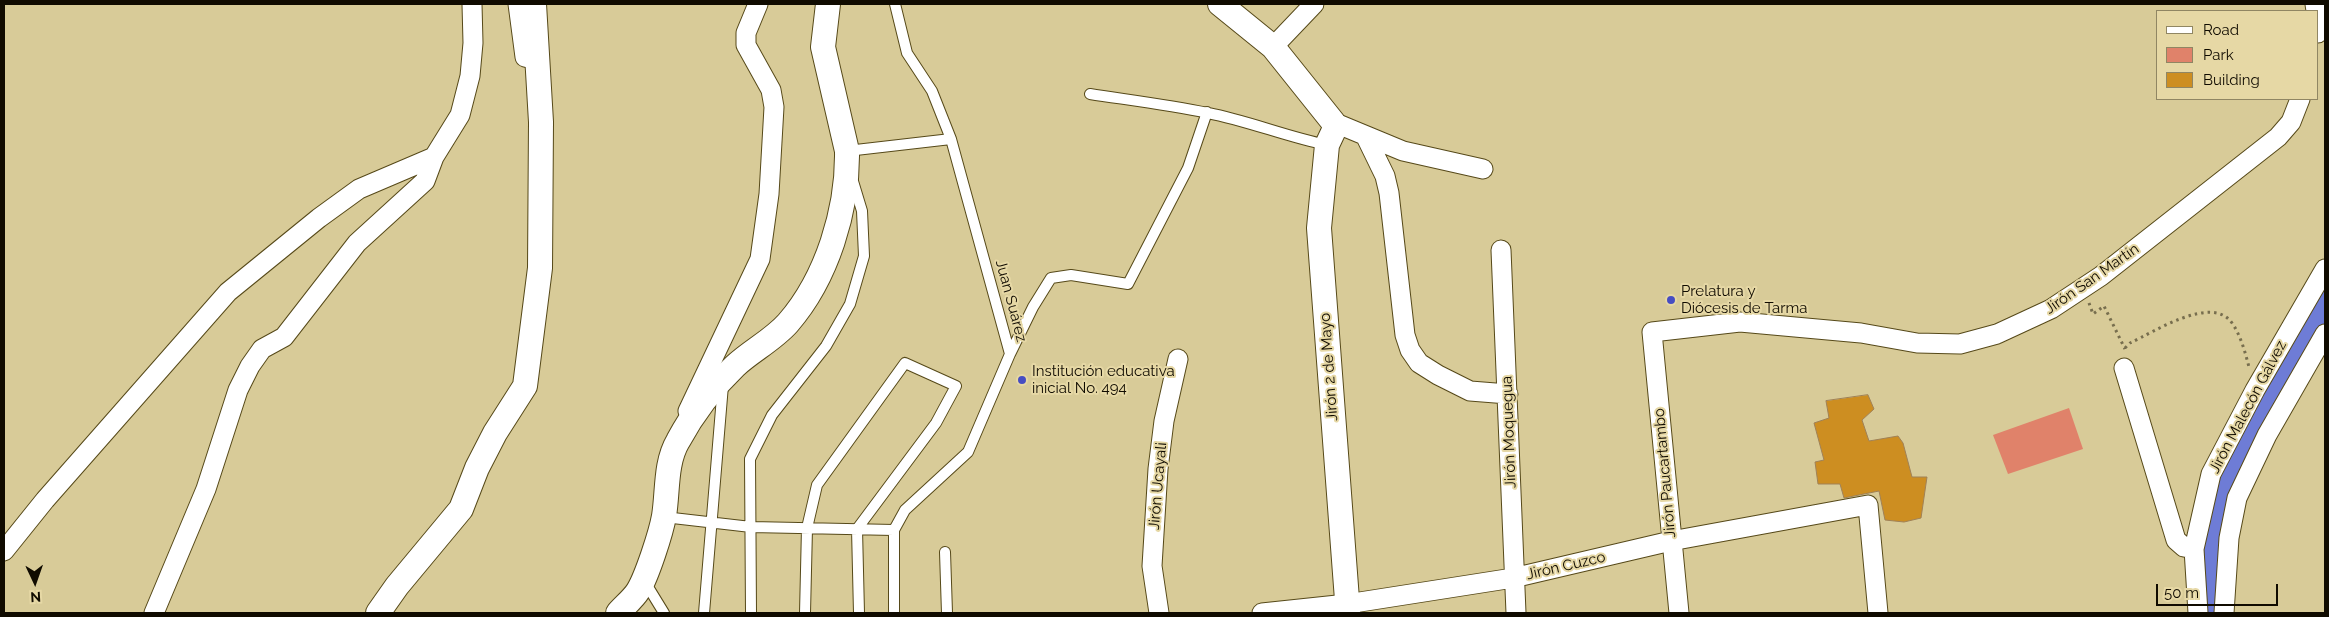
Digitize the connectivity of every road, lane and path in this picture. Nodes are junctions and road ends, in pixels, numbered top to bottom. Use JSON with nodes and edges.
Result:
{"nodes":[{"id":1,"x":472,"y":4,"type":"edge"},
{"id":2,"x":518,"y":4,"type":"edge"},
{"id":3,"x":534,"y":4,"type":"edge"},
{"id":4,"x":758,"y":4,"type":"edge"},
{"id":5,"x":828,"y":4,"type":"edge"},
{"id":6,"x":895,"y":4,"type":"edge"},
{"id":7,"x":1220,"y":4,"type":"edge"},
{"id":8,"x":1314,"y":4,"type":"edge"},
{"id":9,"x":1273,"y":47,"type":"junction"},
{"id":10,"x":538,"y":60,"type":"junction"},
{"id":11,"x":1090,"y":94,"type":"dead end"},
{"id":12,"x":2300,"y":100,"type":"edge"},
{"id":13,"x":1207,"y":112,"type":"junction"},
{"id":14,"x":1330,"y":133,"type":"junction"},
{"id":15,"x":1366,"y":137,"type":"junction"},
{"id":16,"x":951,"y":139,"type":"junction"},
{"id":17,"x":434,"y":157,"type":"junction"},
{"id":18,"x":848,"y":157,"type":"junction"},
{"id":19,"x":1483,"y":169,"type":"dead end"},
{"id":20,"x":1502,"y":250,"type":"dead end"},
{"id":21,"x":2321,"y":282,"type":"edge"},
{"id":22,"x":2095,"y":298,"type":"dead end"},
{"id":23,"x":1652,"y":332,"type":"joint"},
{"id":24,"x":2325,"y":334,"type":"edge"},
{"id":25,"x":1010,"y":354,"type":"junction"},
{"id":26,"x":1178,"y":359,"type":"dead end"},
{"id":27,"x":2124,"y":368,"type":"dead end"},
{"id":28,"x":724,"y":380,"type":"junction"},
{"id":29,"x":2255,"y":390,"type":"junction"},
{"id":30,"x":1508,"y":394,"type":"junction"},
{"id":31,"x":677,"y":443,"type":"junction"},
{"id":32,"x":664,"y":517,"type":"junction"},
{"id":33,"x":710,"y":522,"type":"junction"},
{"id":34,"x":750,"y":527,"type":"junction"},
{"id":35,"x":807,"y":528,"type":"junction"},
{"id":36,"x":857,"y":529,"type":"junction"},
{"id":37,"x":894,"y":530,"type":"junction"},
{"id":38,"x":1671,"y":541,"type":"junction"},
{"id":39,"x":2194,"y":549,"type":"junction"},
{"id":40,"x":4,"y":551,"type":"edge"},
{"id":41,"x":945,"y":552,"type":"dead end"},
{"id":42,"x":1513,"y":578,"type":"junction"},
{"id":43,"x":644,"y":579,"type":"junction"},
{"id":44,"x":1347,"y":609,"type":"edge"},
{"id":45,"x":154,"y":613,"type":"edge"},
{"id":46,"x":378,"y":613,"type":"edge"},
{"id":47,"x":618,"y":613,"type":"edge"},
{"id":48,"x":664,"y":613,"type":"edge"},
{"id":49,"x":704,"y":613,"type":"edge"},
{"id":50,"x":751,"y":613,"type":"edge"},
{"id":51,"x":805,"y":613,"type":"edge"},
{"id":52,"x":859,"y":613,"type":"edge"},
{"id":53,"x":894,"y":613,"type":"edge"},
{"id":54,"x":947,"y":613,"type":"edge"},
{"id":55,"x":1158,"y":613,"type":"edge"},
{"id":56,"x":1262,"y":613,"type":"edge"},
{"id":57,"x":1516,"y":613,"type":"edge"},
{"id":58,"x":1679,"y":613,"type":"edge"},
{"id":59,"x":1878,"y":613,"type":"edge"},
{"id":60,"x":2198,"y":613,"type":"edge"},
{"id":61,"x":2224,"y":613,"type":"edge"}],
"edges":[{"from":1,"to":17,"type":"street"},
{"from":2,"to":10,"type":"street"},
{"from":3,"to":10,"type":"street"},
{"from":4,"to":31,"type":"street"},
{"from":5,"to":18,"type":"street"},
{"from":6,"to":16,"type":"lane","name":"Juan Suárez"},
{"from":7,"to":9,"type":"street"},
{"from":8,"to":9,"type":"street"},
{"from":9,"to":14,"type":"street"},
{"from":10,"to":46,"type":"street"},
{"from":11,"to":13,"type":"lane"},
{"from":12,"to":23,"type":"street","name":"Jirón San Martín"},
{"from":13,"to":14,"type":"lane"},
{"from":13,"to":25,"type":"lane"},
{"from":14,"to":15,"type":"street"},
{"from":14,"to":44,"type":"street","name":"Jirón 2 de Mayo"},
{"from":15,"to":19,"type":"street"},
{"from":15,"to":30,"type":"street"},
{"from":16,"to":18,"type":"lane"},
{"from":16,"to":25,"type":"lane","name":"Juan Suárez"},
{"from":17,"to":40,"type":"street"},
{"from":17,"to":45,"type":"street"},
{"from":18,"to":28,"type":"street"},
{"from":18,"to":34,"type":"lane"},
{"from":20,"to":30,"type":"street","name":"Jirón Moquegua"},
{"from":21,"to":29,"type":"street","name":"Jirón Malecón Gálvez"},
{"from":22,"to":29,"type":"path"},
{"from":23,"to":38,"type":"street","name":"Jirón Paucartambo"},
{"from":24,"to":61,"type":"street","name":"Jirón Malecón Gálvez"},
{"from":25,"to":37,"type":"lane","name":"Juan Suárez"},
{"from":26,"to":55,"type":"street","name":"Jirón Ucayali"},
{"from":27,"to":39,"type":"street"},
{"from":28,"to":31,"type":"street"},
{"from":28,"to":33,"type":"lane"},
{"from":29,"to":39,"type":"street","name":"Jirón Malecón Gálvez"},
{"from":30,"to":42,"type":"street","name":"Jirón Moquegua"},
{"from":31,"to":32,"type":"street"},
{"from":32,"to":33,"type":"lane"},
{"from":32,"to":43,"type":"street"},
{"from":33,"to":34,"type":"lane"},
{"from":33,"to":49,"type":"lane"},
{"from":34,"to":35,"type":"lane"},
{"from":34,"to":50,"type":"lane"},
{"from":35,"to":36,"type":"lane"},
{"from":35,"to":36,"type":"lane"},
{"from":35,"to":51,"type":"lane"},
{"from":36,"to":37,"type":"lane"},
{"from":36,"to":52,"type":"lane"},
{"from":37,"to":53,"type":"lane"},
{"from":38,"to":42,"type":"street","name":"Jirón Cuzco"},
{"from":38,"to":58,"type":"street","name":"Jirón Paucartambo"},
{"from":38,"to":59,"type":"street","name":"Jirón Cuzco"},
{"from":39,"to":60,"type":"street","name":"Jirón Malecón Gálvez"},
{"from":41,"to":54,"type":"lane"},
{"from":42,"to":44,"type":"street","name":"Jirón Cuzco"},
{"from":42,"to":57,"type":"street","name":"Jirón Moquegua"},
{"from":43,"to":47,"type":"street"},
{"from":43,"to":48,"type":"lane"},
{"from":44,"to":56,"type":"street","name":"Jirón Cuzco"}]}
